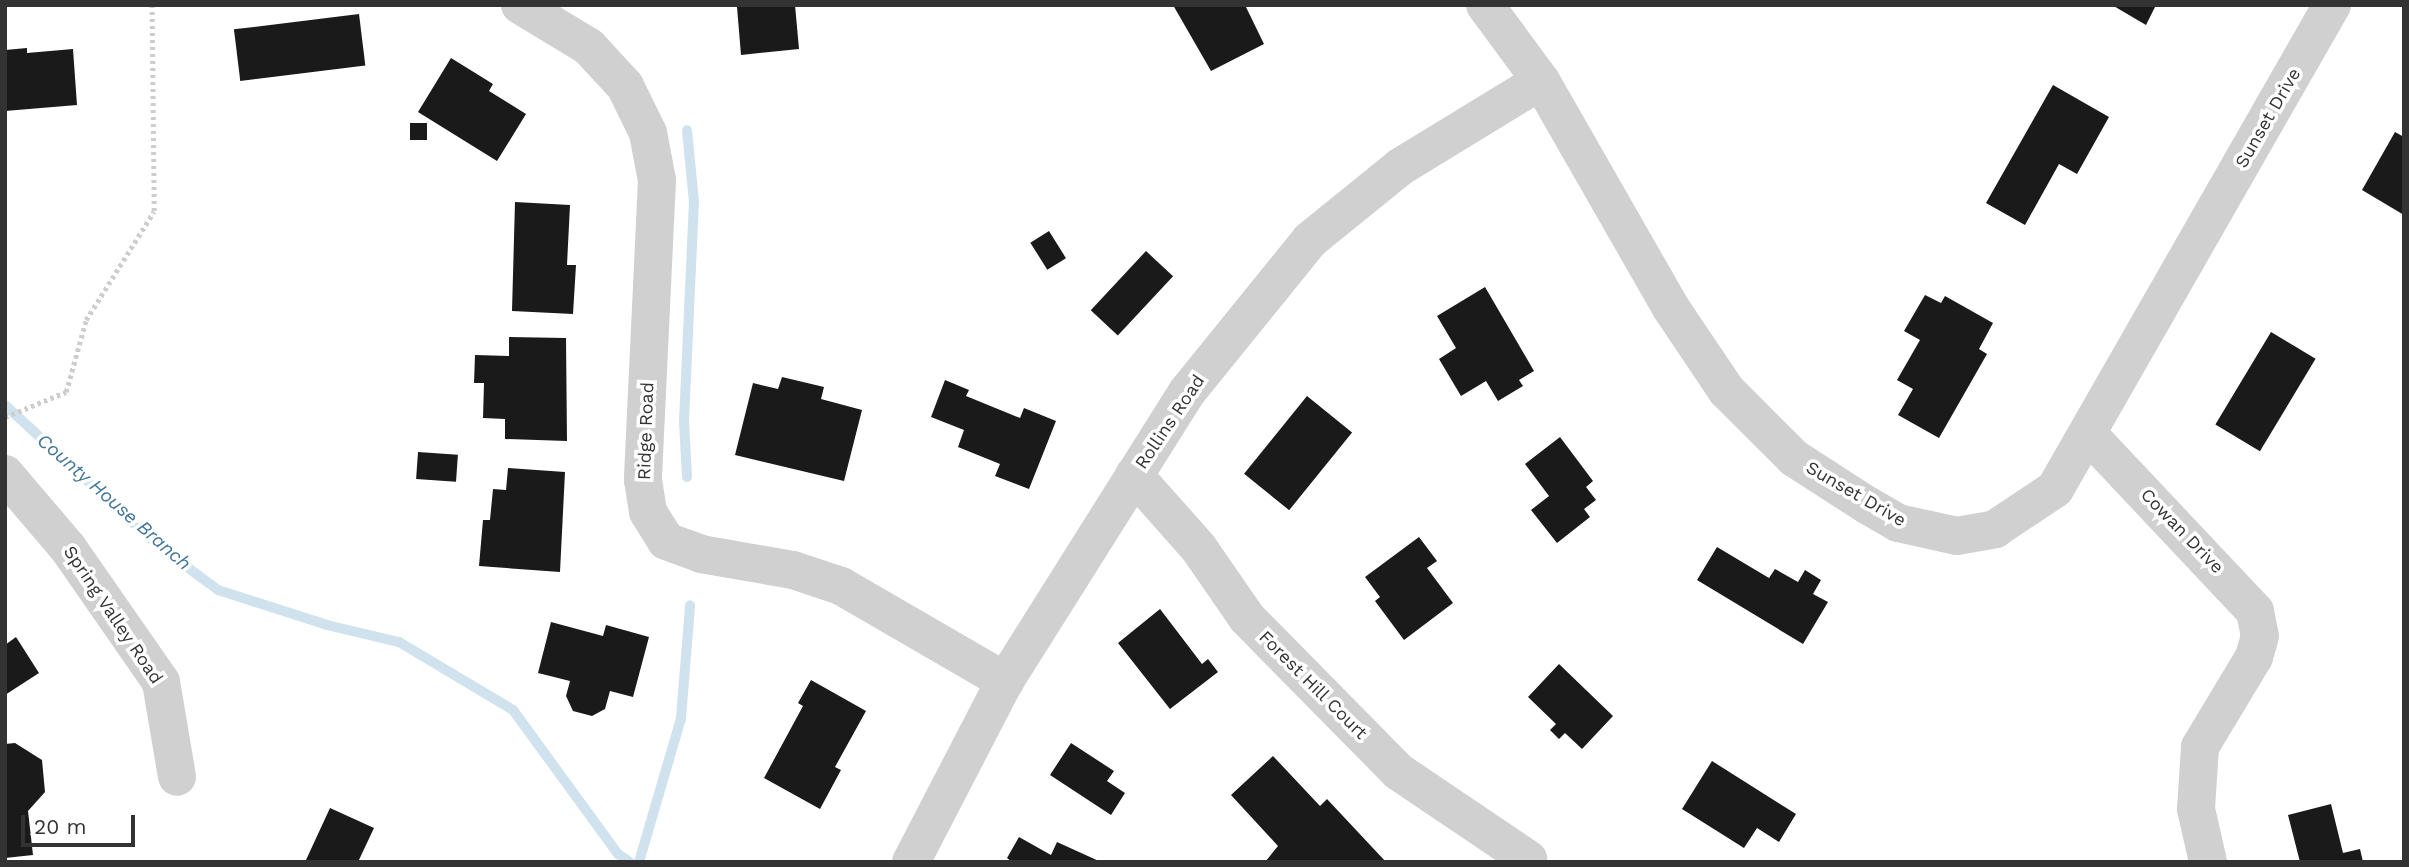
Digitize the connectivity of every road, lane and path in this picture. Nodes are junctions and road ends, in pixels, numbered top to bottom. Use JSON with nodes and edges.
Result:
{"nodes":[{"id":1,"x":152,"y":5,"type":"edge"},
{"id":2,"x":520,"y":5,"type":"edge"},
{"id":3,"x":1485,"y":5,"type":"edge"},
{"id":4,"x":2332,"y":5,"type":"edge"},
{"id":5,"x":1541,"y":81,"type":"junction"},
{"id":6,"x":5,"y":417,"type":"edge"},
{"id":7,"x":2088,"y":434,"type":"junction"},
{"id":8,"x":5,"y":474,"type":"edge"},
{"id":9,"x":1134,"y":475,"type":"junction"},
{"id":10,"x":1005,"y":681,"type":"junction"},
{"id":11,"x":177,"y":777,"type":"dead end"},
{"id":12,"x":1528,"y":859,"type":"dead end"},
{"id":13,"x":911,"y":862,"type":"edge"},
{"id":14,"x":2208,"y":862,"type":"edge"}],
"edges":[{"from":1,"to":6,"type":"path"},
{"from":2,"to":10,"type":"street","name":"Ridge Road"},
{"from":3,"to":5,"type":"street","name":"Sunset Drive"},
{"from":4,"to":7,"type":"street","name":"Sunset Drive"},
{"from":5,"to":7,"type":"street","name":"Sunset Drive"},
{"from":5,"to":9,"type":"street","name":"Rollins Road"},
{"from":7,"to":14,"type":"street","name":"Cowan Drive"},
{"from":8,"to":11,"type":"street","name":"Spring Valley Road"},
{"from":9,"to":10,"type":"street","name":"Rollins Road"},
{"from":9,"to":12,"type":"street","name":"Forest Hill Court"},
{"from":10,"to":13,"type":"street","name":"Rollins Road"}]}
